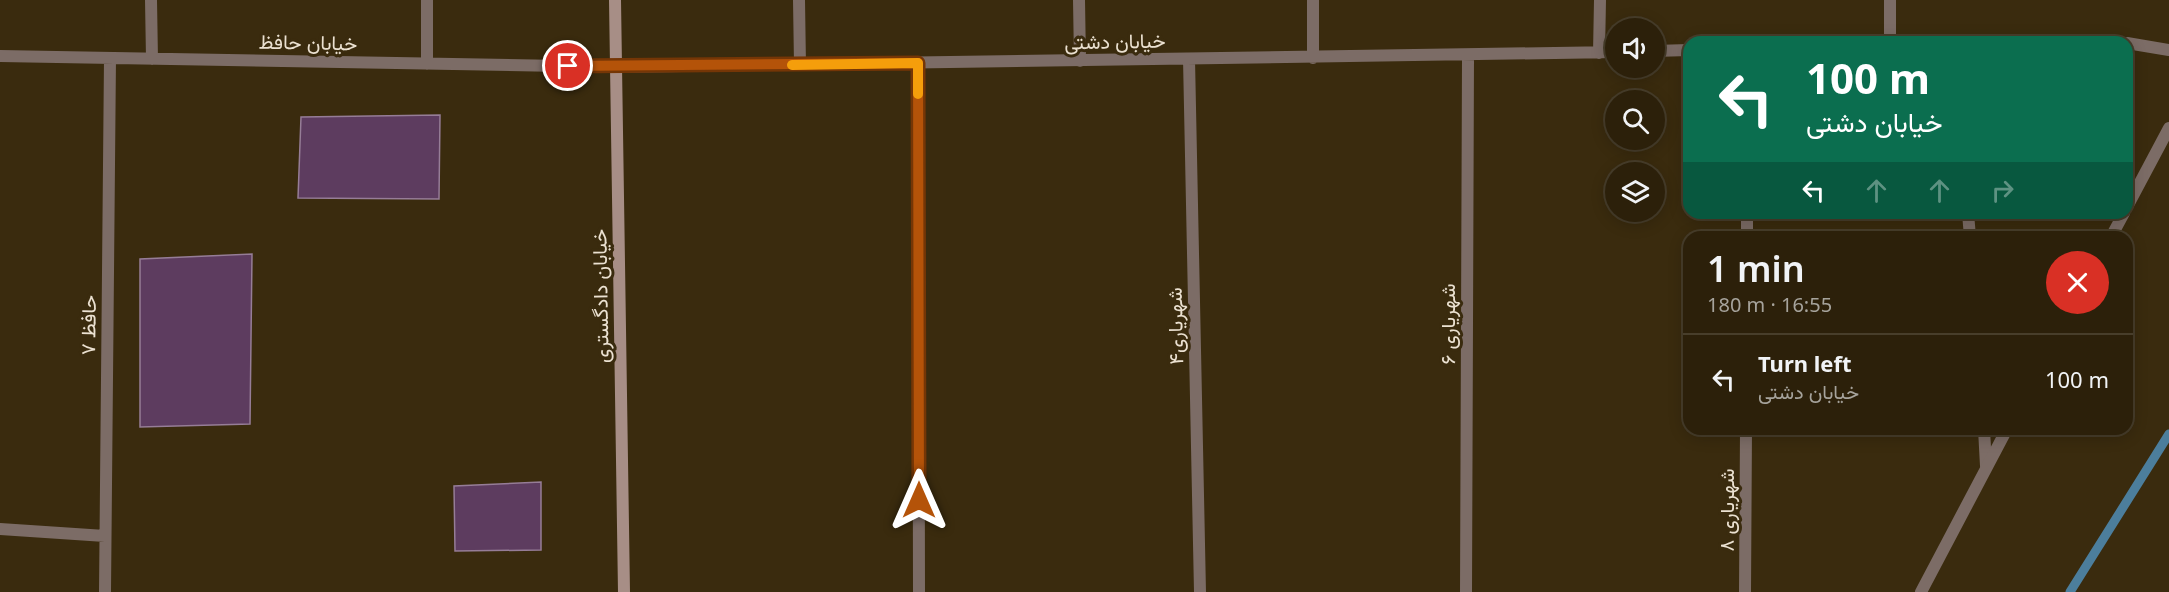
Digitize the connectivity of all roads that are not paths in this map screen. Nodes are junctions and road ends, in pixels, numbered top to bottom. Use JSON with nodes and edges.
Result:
{"nodes":[{"id":1,"x":151,"y":0,"type":"edge"},
{"id":2,"x":427,"y":0,"type":"edge"},
{"id":3,"x":615,"y":0,"type":"edge"},
{"id":4,"x":799,"y":0,"type":"edge"},
{"id":5,"x":1079,"y":0,"type":"edge"},
{"id":6,"x":1313,"y":0,"type":"edge"},
{"id":7,"x":1600,"y":0,"type":"edge"},
{"id":8,"x":1890,"y":0,"type":"edge"},
{"id":9,"x":1890,"y":36,"type":"edge"},
{"id":10,"x":2133,"y":44,"type":"edge"},
{"id":11,"x":1683,"y":50,"type":"edge"},
{"id":12,"x":2169,"y":50,"type":"edge"},
{"id":13,"x":1665,"y":51,"type":"edge"},
{"id":14,"x":1599,"y":53,"type":"junction"},
{"id":15,"x":1605,"y":53,"type":"edge"},
{"id":16,"x":0,"y":56,"type":"edge"},
{"id":17,"x":1468,"y":56,"type":"junction"},
{"id":18,"x":110,"y":58,"type":"junction"},
{"id":19,"x":152,"y":58,"type":"junction"},
{"id":20,"x":1313,"y":58,"type":"junction"},
{"id":21,"x":1189,"y":59,"type":"junction"},
{"id":22,"x":1080,"y":61,"type":"junction"},
{"id":23,"x":918,"y":63,"type":"junction"},
{"id":24,"x":427,"y":64,"type":"junction"},
{"id":25,"x":800,"y":64,"type":"junction"},
{"id":26,"x":616,"y":67,"type":"junction"},
{"id":27,"x":2169,"y":128,"type":"edge"},
{"id":28,"x":2133,"y":196,"type":"edge"},
{"id":29,"x":1746,"y":435,"type":"edge"},
{"id":30,"x":1984,"y":435,"type":"edge"},
{"id":31,"x":2004,"y":435,"type":"edge"},
{"id":32,"x":1986,"y":466,"type":"junction"},
{"id":33,"x":0,"y":529,"type":"edge"},
{"id":34,"x":105,"y":536,"type":"junction"},
{"id":35,"x":105,"y":592,"type":"edge"},
{"id":36,"x":624,"y":592,"type":"edge"},
{"id":37,"x":919,"y":592,"type":"edge"},
{"id":38,"x":1200,"y":592,"type":"edge"},
{"id":39,"x":1466,"y":592,"type":"edge"},
{"id":40,"x":1745,"y":592,"type":"edge"},
{"id":41,"x":1921,"y":592,"type":"edge"}],
"edges":[{"from":1,"to":19,"type":"street"},
{"from":2,"to":24,"type":"street"},
{"from":3,"to":26,"type":"main road","name":"خیابان دادگستری"},
{"from":4,"to":25,"type":"street"},
{"from":5,"to":22,"type":"street"},
{"from":6,"to":20,"type":"street"},
{"from":7,"to":14,"type":"street"},
{"from":8,"to":9,"type":"street"},
{"from":10,"to":12,"type":"street"},
{"from":11,"to":13,"type":"street"},
{"from":14,"to":15,"type":"street","name":"خیابان دشتی"},
{"from":14,"to":17,"type":"street","name":"خیابان دشتی"},
{"from":16,"to":18,"type":"street","name":"خیابان حافظ"},
{"from":17,"to":20,"type":"street","name":"خیابان دشتی"},
{"from":17,"to":39,"type":"street","name":"شهریاری ۶"},
{"from":18,"to":19,"type":"street","name":"خیابان حافظ"},
{"from":18,"to":34,"type":"street","name":"حافظ ۷"},
{"from":19,"to":24,"type":"street","name":"خیابان حافظ"},
{"from":20,"to":21,"type":"street","name":"خیابان دشتی"},
{"from":21,"to":22,"type":"street","name":"خیابان دشتی"},
{"from":21,"to":38,"type":"street","name":"شهریاری۴"},
{"from":22,"to":23,"type":"street","name":"خیابان دشتی"},
{"from":23,"to":25,"type":"street","name":"خیابان دشتی"},
{"from":23,"to":37,"type":"street"},
{"from":24,"to":26,"type":"street","name":"خیابان حافظ"},
{"from":25,"to":26,"type":"street","name":"خیابان دشتی"},
{"from":26,"to":36,"type":"main road","name":"خیابان دادگستری"},
{"from":27,"to":28,"type":"street"},
{"from":29,"to":40,"type":"street","name":"شهریاری ۸"},
{"from":30,"to":32,"type":"street"},
{"from":31,"to":32,"type":"street"},
{"from":32,"to":41,"type":"street"},
{"from":33,"to":34,"type":"street"},
{"from":34,"to":35,"type":"street","name":"حافظ ۷"}]}
